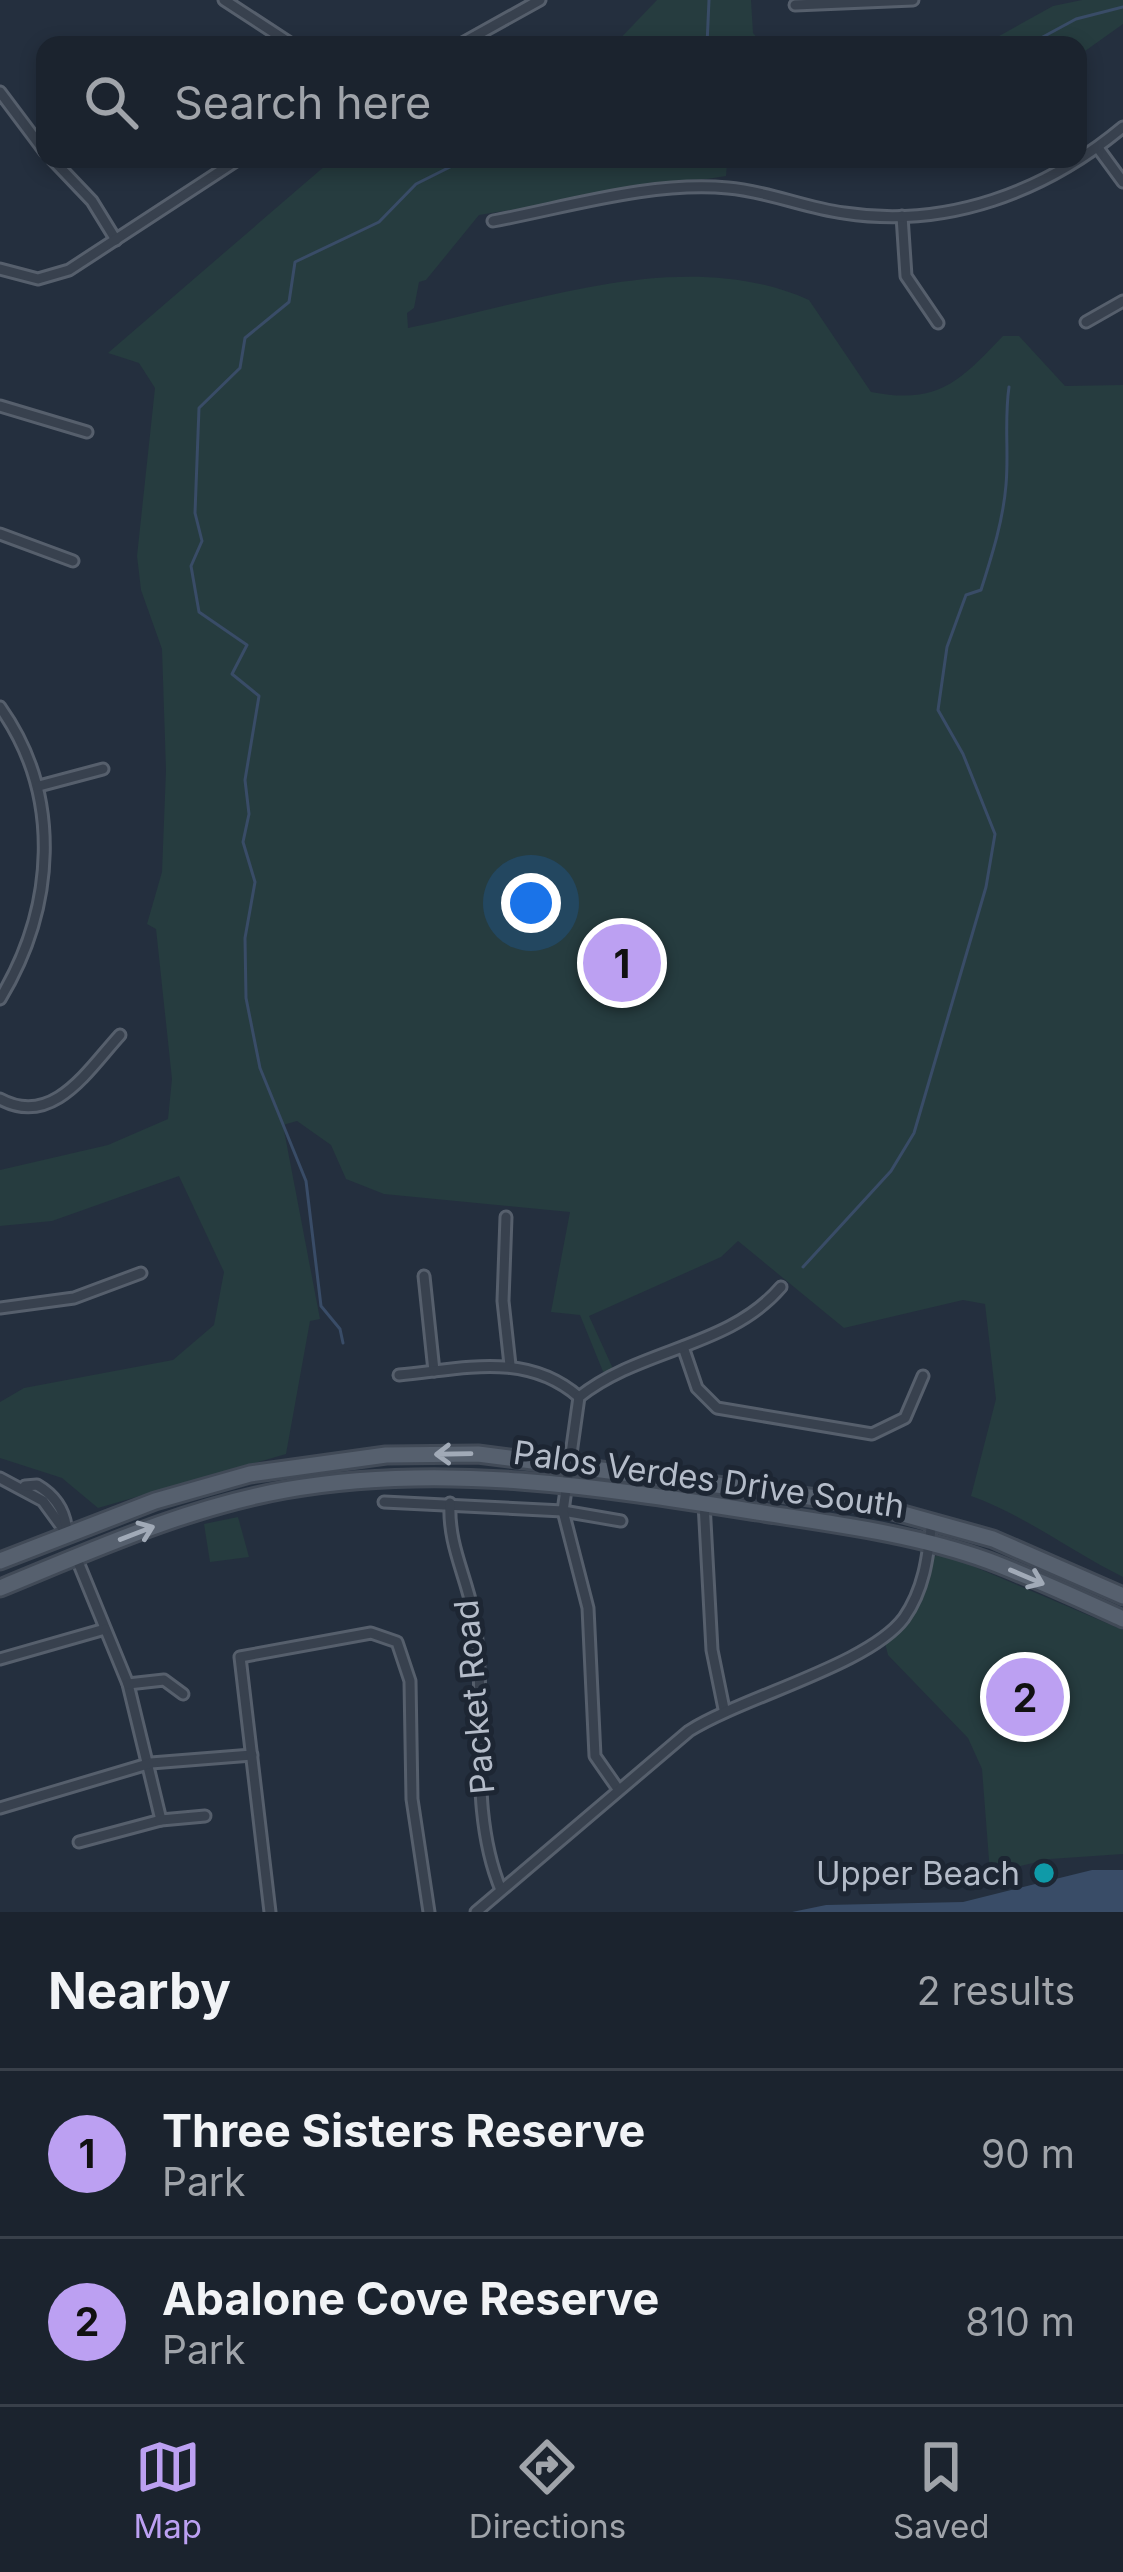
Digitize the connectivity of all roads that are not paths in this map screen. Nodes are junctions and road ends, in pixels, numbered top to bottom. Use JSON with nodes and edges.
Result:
{"nodes":[{"id":1,"x":224,"y":0,"type":"edge"},
{"id":2,"x":541,"y":0,"type":"edge"},
{"id":3,"x":913,"y":0,"type":"edge"},
{"id":4,"x":795,"y":5,"type":"dead end"},
{"id":5,"x":279,"y":36,"type":"edge"},
{"id":6,"x":475,"y":36,"type":"edge"},
{"id":7,"x":0,"y":92,"type":"edge"},
{"id":8,"x":1123,"y":127,"type":"edge"},
{"id":9,"x":36,"y":140,"type":"edge"},
{"id":10,"x":1098,"y":148,"type":"junction"},
{"id":11,"x":1087,"y":155,"type":"edge"},
{"id":12,"x":61,"y":168,"type":"edge"},
{"id":13,"x":227,"y":168,"type":"edge"},
{"id":14,"x":1068,"y":168,"type":"edge"},
{"id":15,"x":224,"y":170,"type":"joint"},
{"id":16,"x":1123,"y":182,"type":"edge"},
{"id":17,"x":902,"y":216,"type":"junction"},
{"id":18,"x":493,"y":221,"type":"dead end"},
{"id":19,"x":116,"y":239,"type":"junction"},
{"id":20,"x":0,"y":269,"type":"edge"},
{"id":21,"x":1123,"y":301,"type":"edge"},
{"id":22,"x":1086,"y":322,"type":"dead end"},
{"id":23,"x":938,"y":323,"type":"dead end"},
{"id":24,"x":0,"y":406,"type":"edge"},
{"id":25,"x":87,"y":432,"type":"dead end"},
{"id":26,"x":0,"y":534,"type":"edge"},
{"id":27,"x":73,"y":561,"type":"dead end"},
{"id":28,"x":0,"y":707,"type":"edge"},
{"id":29,"x":103,"y":769,"type":"dead end"},
{"id":30,"x":38,"y":786,"type":"junction"},
{"id":31,"x":0,"y":999,"type":"edge"},
{"id":32,"x":120,"y":1035,"type":"dead end"},
{"id":33,"x":0,"y":1099,"type":"edge"},
{"id":34,"x":506,"y":1217,"type":"dead end"},
{"id":35,"x":142,"y":1273,"type":"dead end"},
{"id":36,"x":424,"y":1276,"type":"dead end"},
{"id":37,"x":781,"y":1287,"type":"dead end"},
{"id":38,"x":0,"y":1307,"type":"edge"},
{"id":39,"x":683,"y":1347,"type":"junction"},
{"id":40,"x":509,"y":1365,"type":"junction"},
{"id":41,"x":434,"y":1372,"type":"junction"},
{"id":42,"x":399,"y":1375,"type":"dead end"},
{"id":43,"x":923,"y":1376,"type":"dead end"},
{"id":44,"x":579,"y":1397,"type":"junction"},
{"id":45,"x":569,"y":1461,"type":"junction"},
{"id":46,"x":298,"y":1466,"type":"junction"},
{"id":47,"x":0,"y":1478,"type":"edge"},
{"id":48,"x":567,"y":1483,"type":"junction"},
{"id":49,"x":247,"y":1499,"type":"junction"},
{"id":50,"x":384,"y":1502,"type":"dead end"},
{"id":51,"x":450,"y":1503,"type":"junction"},
{"id":52,"x":704,"y":1503,"type":"junction"},
{"id":53,"x":563,"y":1511,"type":"junction"},
{"id":54,"x":932,"y":1520,"type":"junction"},
{"id":55,"x":621,"y":1521,"type":"dead end"},
{"id":56,"x":67,"y":1534,"type":"junction"},
{"id":57,"x":929,"y":1543,"type":"junction"},
{"id":58,"x":76,"y":1557,"type":"junction"},
{"id":59,"x":0,"y":1562,"type":"edge"},
{"id":60,"x":0,"y":1588,"type":"edge"},
{"id":61,"x":1123,"y":1596,"type":"edge"},
{"id":62,"x":1123,"y":1619,"type":"edge"},
{"id":63,"x":105,"y":1629,"type":"junction"},
{"id":64,"x":0,"y":1659,"type":"edge"},
{"id":65,"x":128,"y":1684,"type":"junction"},
{"id":66,"x":183,"y":1694,"type":"dead end"},
{"id":67,"x":724,"y":1709,"type":"junction"},
{"id":68,"x":252,"y":1755,"type":"junction"},
{"id":69,"x":151,"y":1763,"type":"junction"},
{"id":70,"x":618,"y":1790,"type":"junction"},
{"id":71,"x":0,"y":1808,"type":"edge"},
{"id":72,"x":206,"y":1816,"type":"dead end"},
{"id":73,"x":161,"y":1820,"type":"junction"},
{"id":74,"x":79,"y":1842,"type":"dead end"},
{"id":75,"x":501,"y":1890,"type":"junction"},
{"id":76,"x":270,"y":1912,"type":"edge"},
{"id":77,"x":429,"y":1912,"type":"edge"},
{"id":78,"x":476,"y":1912,"type":"edge"}],
"edges":[{"from":1,"to":5,"type":"street"},
{"from":2,"to":6,"type":"street"},
{"from":3,"to":4,"type":"street"},
{"from":7,"to":9,"type":"street"},
{"from":8,"to":10,"type":"street"},
{"from":10,"to":11,"type":"street"},
{"from":10,"to":16,"type":"street"},
{"from":12,"to":19,"type":"street"},
{"from":13,"to":15,"type":"street"},
{"from":14,"to":17,"type":"street"},
{"from":15,"to":19,"type":"street"},
{"from":17,"to":18,"type":"street"},
{"from":17,"to":23,"type":"street"},
{"from":19,"to":20,"type":"street"},
{"from":21,"to":22,"type":"street"},
{"from":24,"to":25,"type":"street"},
{"from":26,"to":27,"type":"street"},
{"from":28,"to":30,"type":"street"},
{"from":29,"to":30,"type":"street"},
{"from":30,"to":31,"type":"street"},
{"from":32,"to":33,"type":"street"},
{"from":34,"to":40,"type":"street"},
{"from":35,"to":38,"type":"street"},
{"from":36,"to":41,"type":"street"},
{"from":37,"to":39,"type":"street"},
{"from":39,"to":43,"type":"street"},
{"from":39,"to":44,"type":"street"},
{"from":40,"to":41,"type":"street"},
{"from":40,"to":44,"type":"street"},
{"from":41,"to":42,"type":"street"},
{"from":44,"to":45,"type":"street"},
{"from":45,"to":46,"type":"main road","name":"Palos Verdes Drive South","one_way":true},
{"from":45,"to":48,"type":"street"},
{"from":45,"to":54,"type":"main road","name":"Palos Verdes Drive South"},
{"from":46,"to":49,"type":"main road"},
{"from":46,"to":56,"type":"main road","name":"Palos Verdes Drive South"},
{"from":47,"to":56,"type":"street"},
{"from":48,"to":49,"type":"main road","name":"Palos Verdes Drive South"},
{"from":48,"to":52,"type":"main road","name":"Palos Verdes Drive South"},
{"from":48,"to":53,"type":"street"},
{"from":58,"to":49,"type":"main road","name":"Palos Verdes Drive South","one_way":true},
{"from":50,"to":51,"type":"street","name":"Palos Verdes Drive South"},
{"from":51,"to":53,"type":"street","name":"Palos Verdes Drive South"},
{"from":51,"to":75,"type":"street","name":"Packet Road"},
{"from":52,"to":57,"type":"main road","name":"Palos Verdes Drive South"},
{"from":52,"to":67,"type":"street"},
{"from":53,"to":55,"type":"street","name":"Palos Verdes Drive South"},
{"from":53,"to":70,"type":"street"},
{"from":54,"to":57,"type":"street"},
{"from":54,"to":61,"type":"main road","name":"Palos Verdes Drive South"},
{"from":56,"to":58,"type":"main road"},
{"from":56,"to":59,"type":"main road","name":"Palos Verdes Drive South"},
{"from":57,"to":62,"type":"main road","name":"Palos Verdes Drive South","one_way":true},
{"from":57,"to":67,"type":"street"},
{"from":58,"to":60,"type":"main road","name":"Palos Verdes Drive South"},
{"from":58,"to":63,"type":"street"},
{"from":63,"to":64,"type":"street"},
{"from":63,"to":65,"type":"street"},
{"from":65,"to":66,"type":"street"},
{"from":65,"to":69,"type":"street"},
{"from":67,"to":70,"type":"street"},
{"from":68,"to":69,"type":"street"},
{"from":68,"to":76,"type":"street"},
{"from":68,"to":77,"type":"street"},
{"from":69,"to":71,"type":"street"},
{"from":69,"to":73,"type":"street"},
{"from":70,"to":75,"type":"street"},
{"from":72,"to":73,"type":"street"},
{"from":73,"to":74,"type":"street"},
{"from":75,"to":78,"type":"street"}]}
